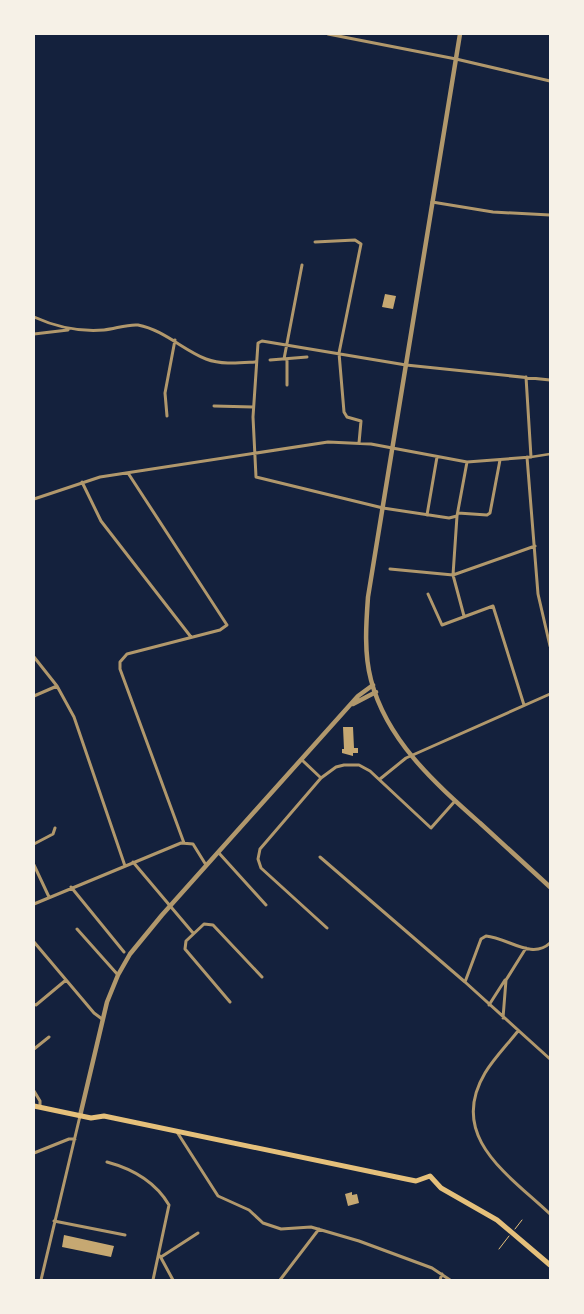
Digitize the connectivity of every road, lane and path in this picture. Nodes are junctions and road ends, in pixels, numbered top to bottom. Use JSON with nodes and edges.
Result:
{"nodes":[{"id":1,"x":328,"y":34,"type":"edge"},
{"id":2,"x":460,"y":34,"type":"edge"},
{"id":3,"x":456,"y":59,"type":"junction"},
{"id":4,"x":550,"y":81,"type":"edge"},
{"id":5,"x":432,"y":202,"type":"junction"},
{"id":6,"x":550,"y":215,"type":"edge"},
{"id":7,"x":315,"y":242,"type":"dead end"},
{"id":8,"x":302,"y":264,"type":"dead end"},
{"id":9,"x":34,"y":317,"type":"edge"},
{"id":10,"x":74,"y":329,"type":"junction"},
{"id":11,"x":34,"y":334,"type":"edge"},
{"id":12,"x":175,"y":340,"type":"junction"},
{"id":13,"x":286,"y":345,"type":"junction"},
{"id":14,"x":339,"y":353,"type":"junction"},
{"id":15,"x":307,"y":357,"type":"dead end"},
{"id":16,"x":286,"y":359,"type":"junction"},
{"id":17,"x":270,"y":360,"type":"dead end"},
{"id":18,"x":256,"y":362,"type":"junction"},
{"id":19,"x":406,"y":365,"type":"junction"},
{"id":20,"x":526,"y":377,"type":"junction"},
{"id":21,"x":550,"y":380,"type":"edge"},
{"id":22,"x":287,"y":385,"type":"dead end"},
{"id":23,"x":214,"y":406,"type":"dead end"},
{"id":24,"x":253,"y":408,"type":"junction"},
{"id":25,"x":167,"y":416,"type":"dead end"},
{"id":26,"x":359,"y":443,"type":"junction"},
{"id":27,"x":393,"y":447,"type":"junction"},
{"id":28,"x":550,"y":454,"type":"edge"},
{"id":29,"x":254,"y":455,"type":"junction"},
{"id":30,"x":437,"y":457,"type":"junction"},
{"id":31,"x":529,"y":457,"type":"junction"},
{"id":32,"x":500,"y":460,"type":"junction"},
{"id":33,"x":467,"y":462,"type":"junction"},
{"id":34,"x":128,"y":473,"type":"junction"},
{"id":35,"x":82,"y":482,"type":"junction"},
{"id":36,"x":34,"y":499,"type":"edge"},
{"id":37,"x":383,"y":508,"type":"junction"},
{"id":38,"x":458,"y":514,"type":"junction"},
{"id":39,"x":427,"y":515,"type":"junction"},
{"id":40,"x":535,"y":546,"type":"junction"},
{"id":41,"x":390,"y":569,"type":"dead end"},
{"id":42,"x":454,"y":575,"type":"junction"},
{"id":43,"x":428,"y":594,"type":"dead end"},
{"id":44,"x":464,"y":616,"type":"junction"},
{"id":45,"x":191,"y":637,"type":"junction"},
{"id":46,"x":550,"y":646,"type":"edge"},
{"id":47,"x":34,"y":657,"type":"edge"},
{"id":48,"x":373,"y":685,"type":"junction"},
{"id":49,"x":57,"y":686,"type":"junction"},
{"id":50,"x":376,"y":692,"type":"junction"},
{"id":51,"x":550,"y":694,"type":"edge"},
{"id":52,"x":34,"y":696,"type":"edge"},
{"id":53,"x":524,"y":705,"type":"junction"},
{"id":54,"x":350,"y":706,"type":"junction"},
{"id":55,"x":410,"y":756,"type":"junction"},
{"id":56,"x":302,"y":760,"type":"junction"},
{"id":57,"x":321,"y":778,"type":"junction"},
{"id":58,"x":380,"y":779,"type":"junction"},
{"id":59,"x":455,"y":801,"type":"junction"},
{"id":60,"x":55,"y":828,"type":"dead end"},
{"id":61,"x":184,"y":842,"type":"junction"},
{"id":62,"x":34,"y":844,"type":"edge"},
{"id":63,"x":218,"y":852,"type":"junction"},
{"id":64,"x":320,"y":857,"type":"dead end"},
{"id":65,"x":133,"y":862,"type":"junction"},
{"id":66,"x":34,"y":865,"type":"edge"},
{"id":67,"x":206,"y":865,"type":"junction"},
{"id":68,"x":125,"y":866,"type":"junction"},
{"id":69,"x":70,"y":887,"type":"junction"},
{"id":70,"x":550,"y":887,"type":"edge"},
{"id":71,"x":49,"y":897,"type":"junction"},
{"id":72,"x":34,"y":904,"type":"edge"},
{"id":73,"x":266,"y":905,"type":"dead end"},
{"id":74,"x":170,"y":906,"type":"junction"},
{"id":75,"x":327,"y":928,"type":"dead end"},
{"id":76,"x":77,"y":929,"type":"dead end"},
{"id":77,"x":193,"y":933,"type":"junction"},
{"id":78,"x":34,"y":942,"type":"edge"},
{"id":79,"x":550,"y":943,"type":"edge"},
{"id":80,"x":526,"y":948,"type":"junction"},
{"id":81,"x":124,"y":952,"type":"dead end"},
{"id":82,"x":118,"y":974,"type":"junction"},
{"id":83,"x":262,"y":977,"type":"dead end"},
{"id":84,"x":66,"y":980,"type":"junction"},
{"id":85,"x":506,"y":980,"type":"junction"},
{"id":86,"x":465,"y":982,"type":"junction"},
{"id":87,"x":230,"y":1002,"type":"dead end"},
{"id":88,"x":34,"y":1004,"type":"edge"},
{"id":89,"x":489,"y":1005,"type":"junction"},
{"id":90,"x":503,"y":1018,"type":"junction"},
{"id":91,"x":102,"y":1019,"type":"junction"},
{"id":92,"x":518,"y":1031,"type":"junction"},
{"id":93,"x":49,"y":1037,"type":"dead end"},
{"id":94,"x":34,"y":1049,"type":"edge"},
{"id":95,"x":550,"y":1059,"type":"edge"},
{"id":96,"x":34,"y":1091,"type":"edge"},
{"id":97,"x":37,"y":1107,"type":"edge"},
{"id":98,"x":80,"y":1116,"type":"junction"},
{"id":99,"x":176,"y":1132,"type":"junction"},
{"id":100,"x":75,"y":1139,"type":"junction"},
{"id":101,"x":34,"y":1153,"type":"edge"},
{"id":102,"x":107,"y":1162,"type":"dead end"},
{"id":103,"x":550,"y":1214,"type":"edge"},
{"id":104,"x":54,"y":1221,"type":"junction"},
{"id":105,"x":319,"y":1229,"type":"junction"},
{"id":106,"x":198,"y":1233,"type":"dead end"},
{"id":107,"x":125,"y":1235,"type":"dead end"},
{"id":108,"x":159,"y":1256,"type":"junction"},
{"id":109,"x":550,"y":1265,"type":"edge"},
{"id":110,"x":442,"y":1274,"type":"junction"},
{"id":111,"x":42,"y":1280,"type":"edge"},
{"id":112,"x":153,"y":1280,"type":"edge"},
{"id":113,"x":173,"y":1280,"type":"edge"},
{"id":114,"x":280,"y":1280,"type":"edge"},
{"id":115,"x":440,"y":1280,"type":"edge"},
{"id":116,"x":450,"y":1280,"type":"edge"}],
"edges":[{"from":1,"to":3,"type":"street"},
{"from":2,"to":3,"type":"street"},
{"from":3,"to":4,"type":"street"},
{"from":3,"to":5,"type":"street"},
{"from":5,"to":6,"type":"street"},
{"from":5,"to":19,"type":"street"},
{"from":7,"to":14,"type":"street"},
{"from":8,"to":13,"type":"street"},
{"from":9,"to":10,"type":"street"},
{"from":10,"to":11,"type":"street"},
{"from":10,"to":12,"type":"street"},
{"from":12,"to":18,"type":"street"},
{"from":12,"to":25,"type":"street"},
{"from":13,"to":14,"type":"street"},
{"from":13,"to":16,"type":"street"},
{"from":13,"to":18,"type":"street"},
{"from":14,"to":19,"type":"street"},
{"from":14,"to":26,"type":"street"},
{"from":15,"to":16,"type":"street"},
{"from":16,"to":17,"type":"street"},
{"from":16,"to":22,"type":"street"},
{"from":18,"to":24,"type":"street"},
{"from":19,"to":20,"type":"street"},
{"from":19,"to":27,"type":"street"},
{"from":20,"to":21,"type":"street"},
{"from":20,"to":31,"type":"street"},
{"from":23,"to":24,"type":"street"},
{"from":24,"to":29,"type":"street"},
{"from":26,"to":27,"type":"street"},
{"from":26,"to":29,"type":"street"},
{"from":27,"to":30,"type":"street"},
{"from":27,"to":37,"type":"street"},
{"from":28,"to":31,"type":"street"},
{"from":29,"to":34,"type":"street"},
{"from":29,"to":37,"type":"street"},
{"from":30,"to":33,"type":"street"},
{"from":30,"to":39,"type":"street"},
{"from":31,"to":32,"type":"street"},
{"from":31,"to":40,"type":"street"},
{"from":32,"to":33,"type":"street"},
{"from":32,"to":38,"type":"street"},
{"from":33,"to":38,"type":"street"},
{"from":34,"to":35,"type":"street"},
{"from":34,"to":45,"type":"street"},
{"from":35,"to":36,"type":"street"},
{"from":35,"to":45,"type":"street"},
{"from":37,"to":39,"type":"street"},
{"from":37,"to":48,"type":"street"},
{"from":38,"to":39,"type":"street"},
{"from":38,"to":42,"type":"street"},
{"from":40,"to":42,"type":"street"},
{"from":40,"to":46,"type":"street"},
{"from":41,"to":42,"type":"street"},
{"from":42,"to":44,"type":"street"},
{"from":43,"to":44,"type":"street"},
{"from":44,"to":53,"type":"street"},
{"from":45,"to":61,"type":"street"},
{"from":47,"to":49,"type":"street"},
{"from":48,"to":50,"type":"street"},
{"from":48,"to":54,"type":"street"},
{"from":49,"to":52,"type":"street"},
{"from":49,"to":68,"type":"street"},
{"from":50,"to":54,"type":"street"},
{"from":50,"to":55,"type":"street"},
{"from":51,"to":53,"type":"street"},
{"from":53,"to":55,"type":"street"},
{"from":54,"to":56,"type":"street"},
{"from":55,"to":58,"type":"street"},
{"from":55,"to":59,"type":"street"},
{"from":56,"to":57,"type":"street"},
{"from":56,"to":63,"type":"street"},
{"from":57,"to":58,"type":"street"},
{"from":57,"to":75,"type":"street"},
{"from":58,"to":59,"type":"street"},
{"from":59,"to":70,"type":"street"},
{"from":60,"to":62,"type":"street"},
{"from":61,"to":65,"type":"street"},
{"from":61,"to":67,"type":"street"},
{"from":63,"to":67,"type":"street"},
{"from":63,"to":73,"type":"street"},
{"from":64,"to":86,"type":"street"},
{"from":65,"to":68,"type":"street"},
{"from":65,"to":74,"type":"street"},
{"from":66,"to":71,"type":"street"},
{"from":67,"to":74,"type":"street"},
{"from":68,"to":69,"type":"street"},
{"from":69,"to":71,"type":"street"},
{"from":69,"to":81,"type":"street"},
{"from":71,"to":72,"type":"street"},
{"from":74,"to":77,"type":"street"},
{"from":74,"to":82,"type":"street"},
{"from":76,"to":82,"type":"street"},
{"from":77,"to":83,"type":"street"},
{"from":77,"to":87,"type":"street"},
{"from":78,"to":84,"type":"street"},
{"from":79,"to":80,"type":"street"},
{"from":80,"to":85,"type":"street"},
{"from":80,"to":86,"type":"street"},
{"from":82,"to":91,"type":"street"},
{"from":84,"to":88,"type":"street"},
{"from":84,"to":91,"type":"street"},
{"from":85,"to":89,"type":"street"},
{"from":85,"to":90,"type":"street"},
{"from":86,"to":89,"type":"street"},
{"from":89,"to":90,"type":"street"},
{"from":90,"to":92,"type":"street"},
{"from":91,"to":98,"type":"street"},
{"from":92,"to":95,"type":"street"},
{"from":92,"to":103,"type":"street"},
{"from":93,"to":94,"type":"street"},
{"from":96,"to":97,"type":"street"},
{"from":97,"to":98,"type":"main road"},
{"from":98,"to":99,"type":"main road"},
{"from":98,"to":100,"type":"street"},
{"from":99,"to":105,"type":"street"},
{"from":99,"to":109,"type":"main road"},
{"from":100,"to":101,"type":"street"},
{"from":100,"to":104,"type":"street"},
{"from":102,"to":108,"type":"street"},
{"from":104,"to":107,"type":"street"},
{"from":104,"to":111,"type":"street"},
{"from":105,"to":110,"type":"street"},
{"from":105,"to":114,"type":"street"},
{"from":106,"to":108,"type":"street"},
{"from":108,"to":112,"type":"street"},
{"from":108,"to":113,"type":"street"},
{"from":110,"to":115,"type":"street"},
{"from":110,"to":116,"type":"street"}]}
